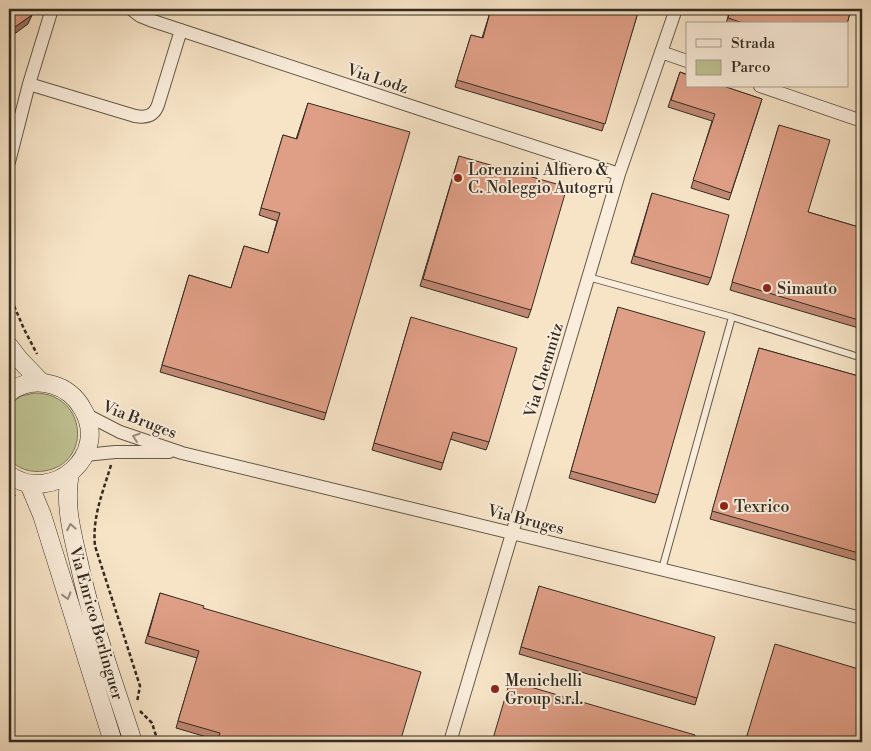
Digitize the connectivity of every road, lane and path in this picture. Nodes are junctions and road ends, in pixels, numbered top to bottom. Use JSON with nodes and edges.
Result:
{"nodes":[{"id":1,"x":52,"y":9,"type":"edge"},
{"id":2,"x":131,"y":9,"type":"edge"},
{"id":3,"x":676,"y":9,"type":"edge"},
{"id":4,"x":181,"y":30,"type":"junction"},
{"id":5,"x":661,"y":52,"type":"junction"},
{"id":6,"x":686,"y":61,"type":"edge"},
{"id":7,"x":29,"y":84,"type":"junction"},
{"id":8,"x":766,"y":88,"type":"edge"},
{"id":9,"x":862,"y":121,"type":"edge"},
{"id":10,"x":9,"y":162,"type":"edge"},
{"id":11,"x":618,"y":174,"type":"junction"},
{"id":12,"x":588,"y":277,"type":"junction"},
{"id":13,"x":9,"y":294,"type":"edge"},
{"id":14,"x":732,"y":317,"type":"junction"},
{"id":15,"x":9,"y":346,"type":"edge"},
{"id":16,"x":40,"y":358,"type":"dead end"},
{"id":17,"x":862,"y":358,"type":"edge"},
{"id":18,"x":41,"y":382,"type":"junction"},
{"id":19,"x":9,"y":392,"type":"edge"},
{"id":20,"x":87,"y":415,"type":"junction"},
{"id":21,"x":115,"y":452,"type":"junction"},
{"id":22,"x":182,"y":453,"type":"junction"},
{"id":23,"x":85,"y":455,"type":"junction"},
{"id":24,"x":70,"y":473,"type":"junction"},
{"id":25,"x":9,"y":475,"type":"edge"},
{"id":26,"x":29,"y":484,"type":"junction"},
{"id":27,"x":512,"y":532,"type":"junction"},
{"id":28,"x":662,"y":569,"type":"junction"},
{"id":29,"x":862,"y":618,"type":"edge"},
{"id":30,"x":113,"y":742,"type":"edge"},
{"id":31,"x":133,"y":742,"type":"edge"},
{"id":32,"x":158,"y":742,"type":"edge"},
{"id":33,"x":450,"y":742,"type":"edge"}],
"edges":[{"from":1,"to":7,"type":"street"},
{"from":2,"to":4,"type":"street","name":"Via Lodz"},
{"from":3,"to":5,"type":"street","name":"Via Chemnitz"},
{"from":4,"to":7,"type":"street"},
{"from":4,"to":11,"type":"street","name":"Via Lodz"},
{"from":5,"to":6,"type":"street"},
{"from":5,"to":11,"type":"street","name":"Via Chemnitz"},
{"from":7,"to":10,"type":"street"},
{"from":8,"to":9,"type":"street"},
{"from":11,"to":12,"type":"street","name":"Via Chemnitz"},
{"from":12,"to":14,"type":"lane"},
{"from":12,"to":27,"type":"street","name":"Via Chemnitz"},
{"from":13,"to":16,"type":"path"},
{"from":14,"to":17,"type":"lane"},
{"from":14,"to":28,"type":"lane"},
{"from":15,"to":18,"type":"main road"},
{"from":18,"to":19,"type":"main road"},
{"from":18,"to":20,"type":"main road"},
{"from":22,"to":20,"type":"street","name":"Via Bruges","one_way":true},
{"from":20,"to":23,"type":"main road"},
{"from":21,"to":22,"type":"street","name":"Via Bruges"},
{"from":21,"to":23,"type":"street","name":"Via Bruges"},
{"from":21,"to":32,"type":"path"},
{"from":22,"to":27,"type":"street","name":"Via Bruges"},
{"from":23,"to":24,"type":"main road"},
{"from":24,"to":26,"type":"main road"},
{"from":31,"to":24,"type":"main road","name":"Via Enrico Berlinguer","one_way":true},
{"from":25,"to":26,"type":"main road"},
{"from":26,"to":30,"type":"main road","name":"Via Enrico Berlinguer","one_way":true},
{"from":27,"to":28,"type":"street","name":"Via Bruges"},
{"from":27,"to":33,"type":"street","name":"Via Chemnitz"},
{"from":28,"to":29,"type":"street","name":"Via Bruges"}]}
